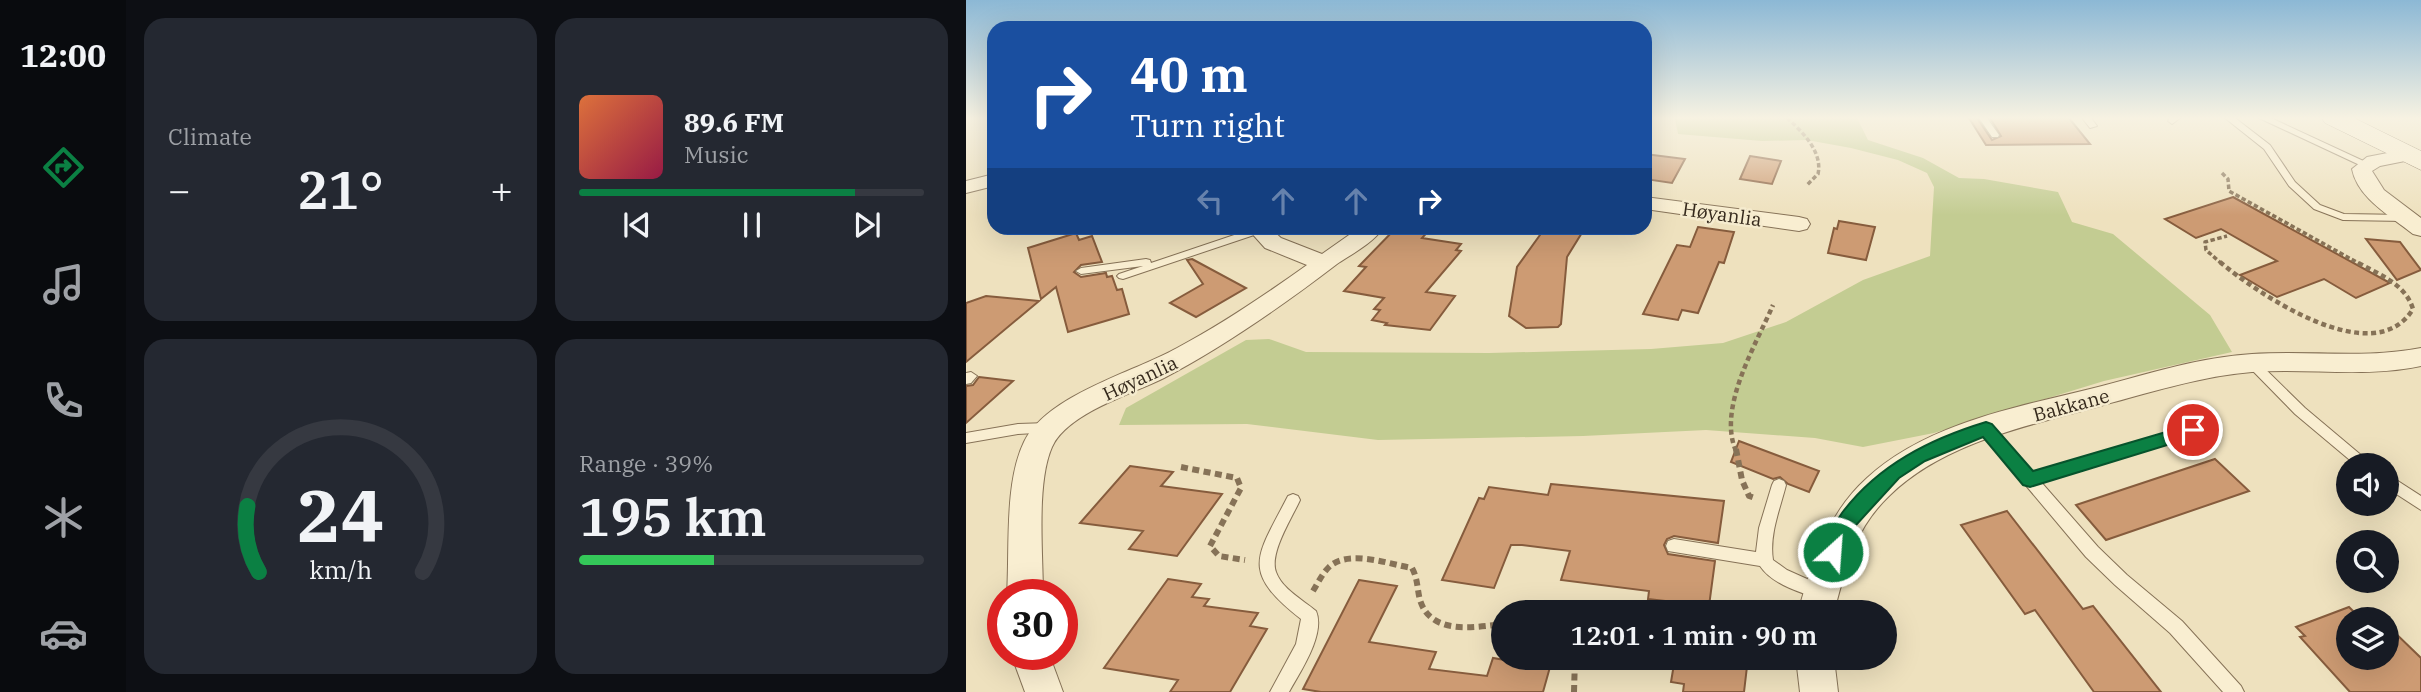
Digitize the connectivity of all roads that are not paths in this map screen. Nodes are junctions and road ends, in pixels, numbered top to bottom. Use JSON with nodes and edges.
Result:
{"nodes":[{"id":1,"x":2269,"y":150,"type":"edge"},
{"id":2,"x":2336,"y":150,"type":"edge"},
{"id":3,"x":2415,"y":158,"type":"edge"},
{"id":4,"x":2367,"y":164,"type":"junction"},
{"id":5,"x":987,"y":182,"type":"edge"},
{"id":6,"x":966,"y":187,"type":"edge"},
{"id":7,"x":1652,"y":204,"type":"edge"},
{"id":8,"x":2414,"y":223,"type":"edge"},
{"id":9,"x":1799,"y":224,"type":"dead end"},
{"id":10,"x":1241,"y":235,"type":"edge"},
{"id":11,"x":1265,"y":235,"type":"edge"},
{"id":12,"x":1363,"y":235,"type":"edge"},
{"id":13,"x":1161,"y":261,"type":"junction"},
{"id":14,"x":1324,"y":263,"type":"junction"},
{"id":15,"x":1081,"y":271,"type":"dead end"},
{"id":16,"x":1123,"y":276,"type":"dead end"},
{"id":17,"x":2421,"y":356,"type":"edge"},
{"id":18,"x":2252,"y":363,"type":"junction"},
{"id":19,"x":1048,"y":428,"type":"junction"},
{"id":20,"x":1986,"y":428,"type":"junction"},
{"id":21,"x":2193,"y":430,"type":"dead end"},
{"id":22,"x":966,"y":438,"type":"edge"},
{"id":23,"x":2351,"y":453,"type":"edge"},
{"id":24,"x":2030,"y":480,"type":"junction"},
{"id":25,"x":1779,"y":485,"type":"dead end"},
{"id":26,"x":2399,"y":488,"type":"edge"},
{"id":27,"x":1293,"y":500,"type":"dead end"},
{"id":28,"x":2421,"y":504,"type":"edge"},
{"id":29,"x":1674,"y":546,"type":"dead end"},
{"id":30,"x":1763,"y":560,"type":"junction"},
{"id":31,"x":1027,"y":579,"type":"edge"},
{"id":32,"x":1815,"y":600,"type":"edge"},
{"id":33,"x":1819,"y":600,"type":"edge"},
{"id":34,"x":1036,"y":670,"type":"edge"},
{"id":35,"x":1816,"y":670,"type":"edge"},
{"id":36,"x":1044,"y":692,"type":"edge"},
{"id":37,"x":1279,"y":692,"type":"edge"},
{"id":38,"x":1819,"y":692,"type":"edge"},
{"id":39,"x":2235,"y":692,"type":"edge"}],
"edges":[{"from":1,"to":8,"type":"lane"},
{"from":2,"to":4,"type":"lane"},
{"from":3,"to":4,"type":"street"},
{"from":4,"to":8,"type":"street"},
{"from":5,"to":6,"type":"street"},
{"from":7,"to":9,"type":"street","name":"Høyanlia"},
{"from":10,"to":13,"type":"lane"},
{"from":11,"to":14,"type":"street"},
{"from":12,"to":14,"type":"street","name":"Høyanlia"},
{"from":13,"to":15,"type":"lane"},
{"from":13,"to":16,"type":"lane"},
{"from":14,"to":19,"type":"street","name":"Høyanlia"},
{"from":17,"to":18,"type":"street","name":"Bakkane"},
{"from":18,"to":20,"type":"street","name":"Bakkane"},
{"from":18,"to":23,"type":"lane"},
{"from":19,"to":22,"type":"lane"},
{"from":19,"to":31,"type":"street","name":"Høyanlia"},
{"from":20,"to":24,"type":"lane"},
{"from":20,"to":33,"type":"street","name":"Bakkane"},
{"from":21,"to":24,"type":"lane"},
{"from":24,"to":39,"type":"lane"},
{"from":25,"to":30,"type":"lane"},
{"from":26,"to":28,"type":"lane"},
{"from":27,"to":37,"type":"lane"},
{"from":29,"to":30,"type":"lane"},
{"from":30,"to":32,"type":"lane"},
{"from":34,"to":36,"type":"street"},
{"from":35,"to":38,"type":"street"}]}
